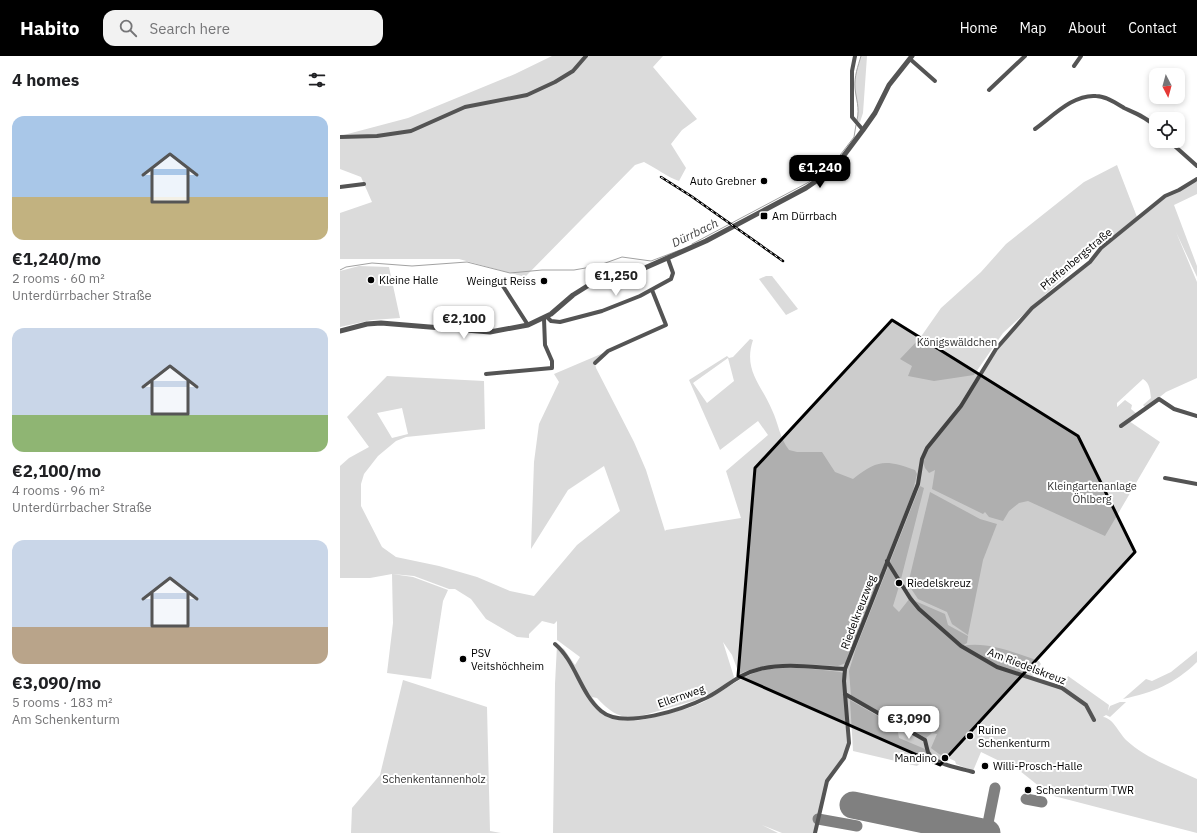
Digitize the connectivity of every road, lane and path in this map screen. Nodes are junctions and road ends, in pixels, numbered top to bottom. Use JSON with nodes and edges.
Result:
{"nodes":[{"id":1,"x":586,"y":56,"type":"edge"},
{"id":2,"x":855,"y":56,"type":"edge"},
{"id":3,"x":1025,"y":56,"type":"edge"},
{"id":4,"x":1081,"y":56,"type":"edge"},
{"id":5,"x":911,"y":57,"type":"edge"},
{"id":6,"x":1074,"y":66,"type":"dead end"},
{"id":7,"x":935,"y":81,"type":"dead end"},
{"id":8,"x":989,"y":90,"type":"dead end"},
{"id":9,"x":1149,"y":122,"type":"edge"},
{"id":10,"x":1035,"y":129,"type":"dead end"},
{"id":11,"x":863,"y":130,"type":"junction"},
{"id":12,"x":340,"y":137,"type":"edge"},
{"id":13,"x":1177,"y":148,"type":"edge"},
{"id":14,"x":1197,"y":166,"type":"edge"},
{"id":15,"x":1197,"y":179,"type":"edge"},
{"id":16,"x":364,"y":184,"type":"dead end"},
{"id":17,"x":340,"y":187,"type":"edge"},
{"id":18,"x":668,"y":259,"type":"junction"},
{"id":19,"x":501,"y":283,"type":"dead end"},
{"id":20,"x":652,"y":290,"type":"junction"},
{"id":21,"x":545,"y":318,"type":"junction"},
{"id":22,"x":528,"y":325,"type":"junction"},
{"id":23,"x":340,"y":331,"type":"edge"},
{"id":24,"x":595,"y":363,"type":"dead end"},
{"id":25,"x":486,"y":374,"type":"dead end"},
{"id":26,"x":1197,"y":416,"type":"edge"},
{"id":27,"x":1121,"y":426,"type":"dead end"},
{"id":28,"x":1165,"y":478,"type":"dead end"},
{"id":29,"x":1197,"y":484,"type":"edge"},
{"id":30,"x":887,"y":561,"type":"junction"},
{"id":31,"x":555,"y":644,"type":"dead end"},
{"id":32,"x":845,"y":669,"type":"junction"},
{"id":33,"x":845,"y":694,"type":"junction"},
{"id":34,"x":1094,"y":720,"type":"dead end"},
{"id":35,"x":973,"y":772,"type":"dead end"},
{"id":36,"x":815,"y":833,"type":"edge"}],
"edges":[{"from":1,"to":12,"type":"street"},
{"from":2,"to":11,"type":"street"},
{"from":3,"to":8,"type":"street"},
{"from":4,"to":6,"type":"street"},
{"from":5,"to":7,"type":"street"},
{"from":5,"to":11,"type":"street"},
{"from":9,"to":10,"type":"street"},
{"from":11,"to":18,"type":"street"},
{"from":13,"to":14,"type":"street"},
{"from":15,"to":30,"type":"street","name":"Pfaffenbergstraße"},
{"from":16,"to":17,"type":"street"},
{"from":18,"to":20,"type":"street"},
{"from":18,"to":21,"type":"street"},
{"from":19,"to":22,"type":"street"},
{"from":20,"to":21,"type":"street"},
{"from":20,"to":24,"type":"street"},
{"from":21,"to":22,"type":"street"},
{"from":21,"to":25,"type":"street"},
{"from":22,"to":23,"type":"street"},
{"from":26,"to":27,"type":"street"},
{"from":28,"to":29,"type":"street"},
{"from":30,"to":32,"type":"street","name":"Riedelkreuzweg"},
{"from":30,"to":34,"type":"street","name":"Am Riedelskreuz"},
{"from":31,"to":32,"type":"street","name":"Ellernweg"},
{"from":32,"to":33,"type":"street"},
{"from":33,"to":35,"type":"street"},
{"from":33,"to":36,"type":"street"}]}
